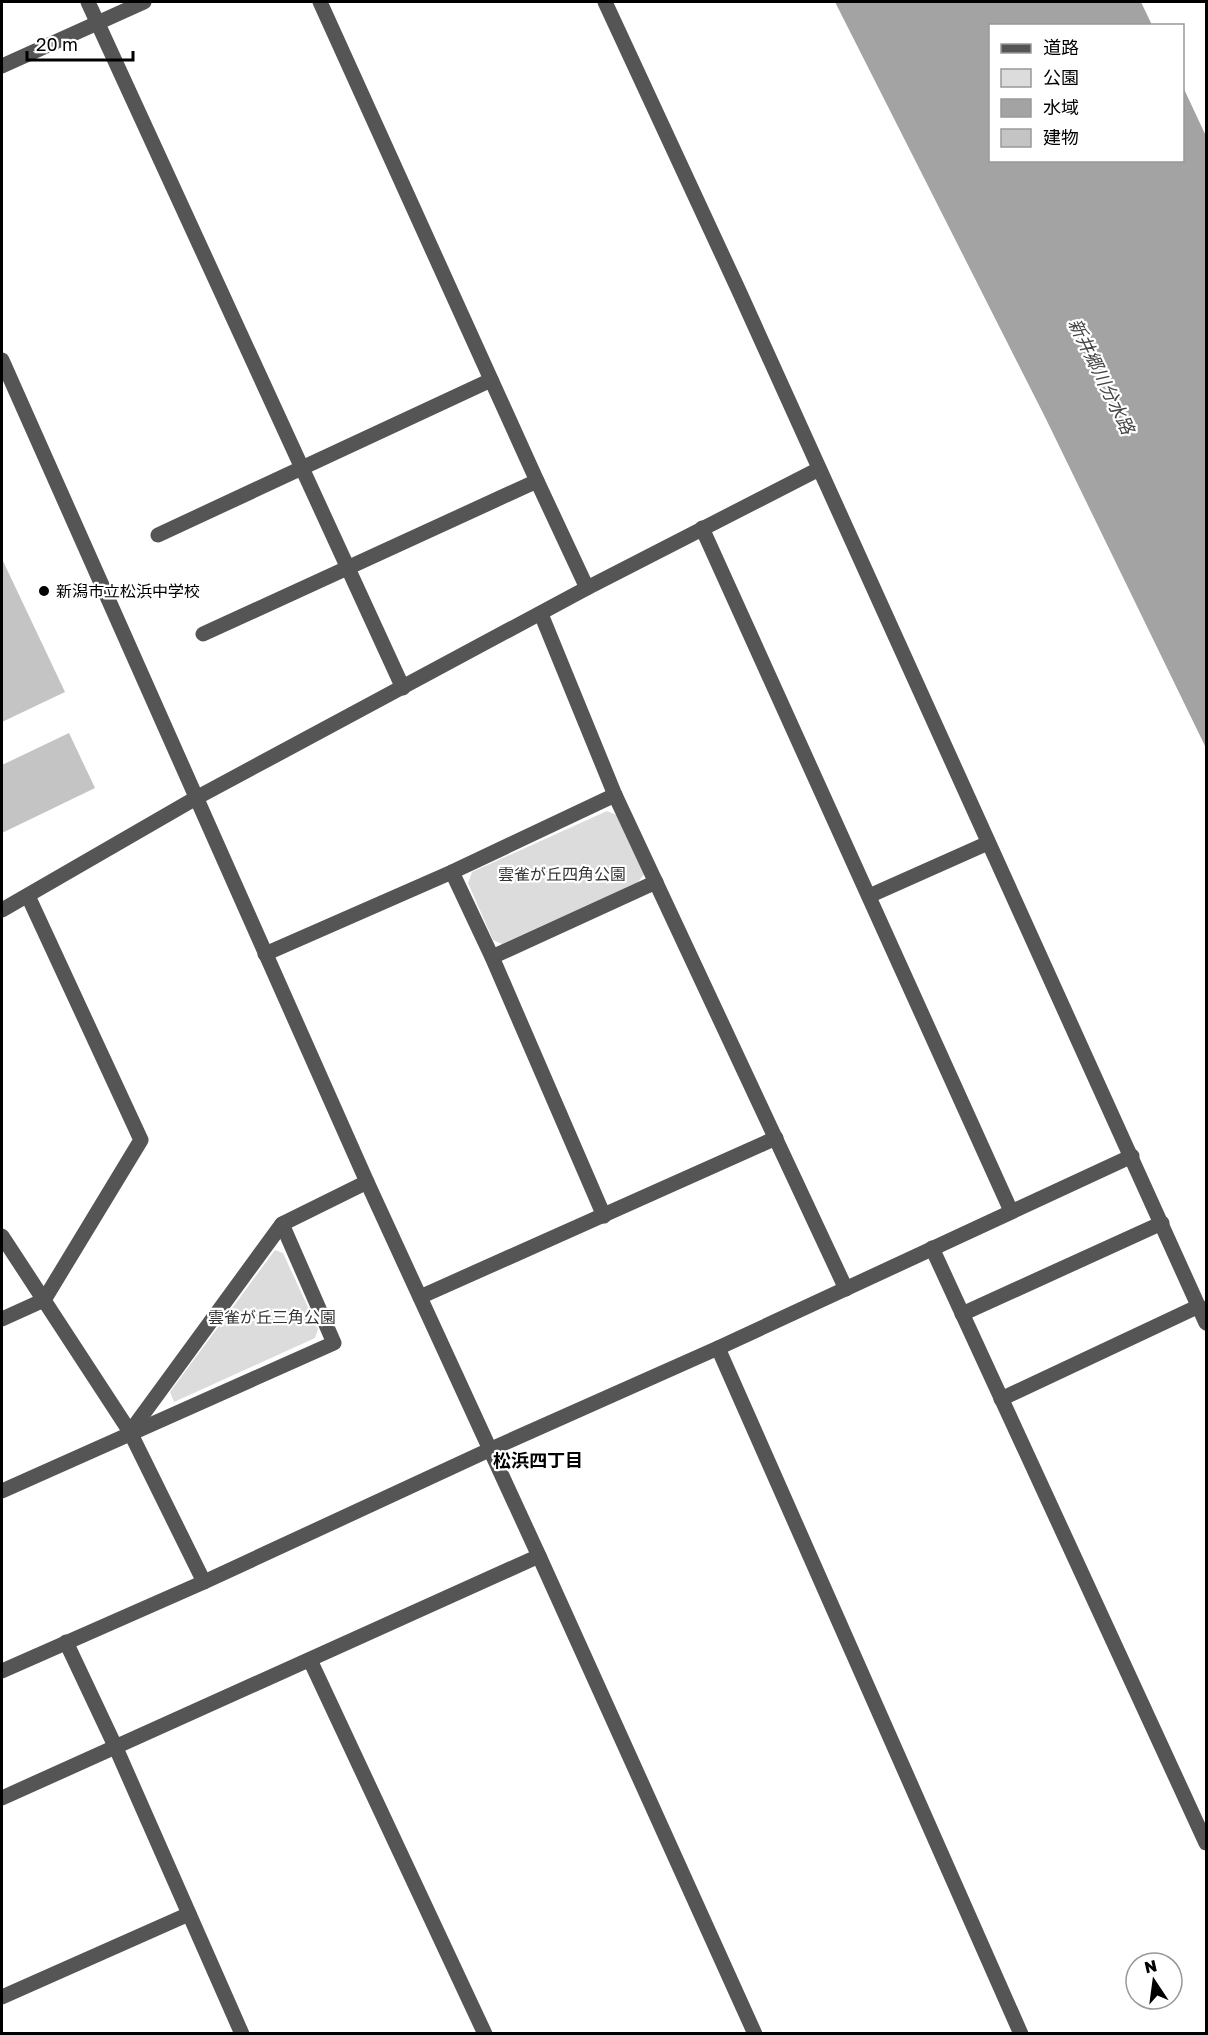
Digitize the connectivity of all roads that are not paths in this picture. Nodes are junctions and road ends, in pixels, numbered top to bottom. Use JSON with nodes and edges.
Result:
{"nodes":[{"id":1,"x":88,"y":2,"type":"edge"},
{"id":2,"x":144,"y":2,"type":"edge"},
{"id":3,"x":320,"y":2,"type":"edge"},
{"id":4,"x":605,"y":2,"type":"edge"},
{"id":5,"x":97,"y":22,"type":"junction"},
{"id":6,"x":2,"y":66,"type":"edge"},
{"id":7,"x":2,"y":360,"type":"edge"},
{"id":8,"x":491,"y":380,"type":"junction"},
{"id":9,"x":303,"y":468,"type":"junction"},
{"id":10,"x":819,"y":470,"type":"junction"},
{"id":11,"x":537,"y":481,"type":"junction"},
{"id":12,"x":702,"y":528,"type":"junction"},
{"id":13,"x":158,"y":535,"type":"dead end"},
{"id":14,"x":347,"y":567,"type":"junction"},
{"id":15,"x":587,"y":588,"type":"junction"},
{"id":16,"x":541,"y":614,"type":"junction"},
{"id":17,"x":203,"y":634,"type":"dead end"},
{"id":18,"x":403,"y":688,"type":"junction"},
{"id":19,"x":615,"y":795,"type":"junction"},
{"id":20,"x":196,"y":798,"type":"junction"},
{"id":21,"x":988,"y":843,"type":"junction"},
{"id":22,"x":452,"y":872,"type":"junction"},
{"id":23,"x":656,"y":882,"type":"junction"},
{"id":24,"x":28,"y":896,"type":"junction"},
{"id":25,"x":869,"y":896,"type":"junction"},
{"id":26,"x":2,"y":910,"type":"edge"},
{"id":27,"x":265,"y":954,"type":"junction"},
{"id":28,"x":492,"y":957,"type":"junction"},
{"id":29,"x":776,"y":1138,"type":"junction"},
{"id":30,"x":1132,"y":1156,"type":"junction"},
{"id":31,"x":367,"y":1182,"type":"junction"},
{"id":32,"x":1011,"y":1211,"type":"junction"},
{"id":33,"x":604,"y":1216,"type":"junction"},
{"id":34,"x":1162,"y":1223,"type":"junction"},
{"id":35,"x":282,"y":1224,"type":"junction"},
{"id":36,"x":2,"y":1236,"type":"edge"},
{"id":37,"x":932,"y":1248,"type":"junction"},
{"id":38,"x":846,"y":1289,"type":"junction"},
{"id":39,"x":420,"y":1297,"type":"junction"},
{"id":40,"x":44,"y":1300,"type":"junction"},
{"id":41,"x":1199,"y":1306,"type":"junction"},
{"id":42,"x":962,"y":1314,"type":"junction"},
{"id":43,"x":2,"y":1319,"type":"edge"},
{"id":44,"x":1206,"y":1323,"type":"edge"},
{"id":45,"x":717,"y":1348,"type":"junction"},
{"id":46,"x":1001,"y":1399,"type":"junction"},
{"id":47,"x":130,"y":1432,"type":"junction"},
{"id":48,"x":489,"y":1450,"type":"junction"},
{"id":49,"x":2,"y":1491,"type":"edge"},
{"id":50,"x":539,"y":1556,"type":"junction"},
{"id":51,"x":204,"y":1582,"type":"junction"},
{"id":52,"x":66,"y":1642,"type":"junction"},
{"id":53,"x":310,"y":1660,"type":"junction"},
{"id":54,"x":2,"y":1671,"type":"edge"},
{"id":55,"x":116,"y":1748,"type":"junction"},
{"id":56,"x":2,"y":1798,"type":"edge"},
{"id":57,"x":1206,"y":1844,"type":"edge"},
{"id":58,"x":189,"y":1914,"type":"junction"},
{"id":59,"x":2,"y":1997,"type":"edge"},
{"id":60,"x":242,"y":2034,"type":"edge"},
{"id":61,"x":485,"y":2034,"type":"edge"},
{"id":62,"x":755,"y":2034,"type":"edge"},
{"id":63,"x":1021,"y":2034,"type":"edge"}],
"edges":[{"from":1,"to":5,"type":"street"},
{"from":2,"to":5,"type":"street"},
{"from":3,"to":8,"type":"street"},
{"from":4,"to":10,"type":"street"},
{"from":5,"to":6,"type":"street"},
{"from":5,"to":9,"type":"street"},
{"from":7,"to":20,"type":"street"},
{"from":8,"to":9,"type":"street"},
{"from":8,"to":11,"type":"street"},
{"from":9,"to":13,"type":"street"},
{"from":9,"to":14,"type":"street"},
{"from":10,"to":12,"type":"street"},
{"from":10,"to":21,"type":"street"},
{"from":11,"to":14,"type":"street"},
{"from":11,"to":15,"type":"street"},
{"from":12,"to":15,"type":"street"},
{"from":12,"to":25,"type":"street"},
{"from":14,"to":17,"type":"street"},
{"from":14,"to":18,"type":"street"},
{"from":15,"to":16,"type":"street"},
{"from":16,"to":18,"type":"street"},
{"from":16,"to":19,"type":"street"},
{"from":18,"to":20,"type":"street"},
{"from":19,"to":22,"type":"street"},
{"from":19,"to":23,"type":"street"},
{"from":20,"to":24,"type":"street"},
{"from":20,"to":27,"type":"street"},
{"from":21,"to":25,"type":"street"},
{"from":21,"to":30,"type":"street"},
{"from":22,"to":27,"type":"street"},
{"from":22,"to":28,"type":"street"},
{"from":23,"to":28,"type":"street"},
{"from":23,"to":29,"type":"street"},
{"from":24,"to":26,"type":"street"},
{"from":24,"to":40,"type":"street"},
{"from":25,"to":32,"type":"street"},
{"from":27,"to":31,"type":"street"},
{"from":28,"to":33,"type":"street"},
{"from":29,"to":33,"type":"street"},
{"from":29,"to":38,"type":"street"},
{"from":30,"to":32,"type":"street"},
{"from":30,"to":34,"type":"street"},
{"from":31,"to":35,"type":"street"},
{"from":31,"to":39,"type":"street"},
{"from":32,"to":37,"type":"street"},
{"from":33,"to":39,"type":"street"},
{"from":34,"to":41,"type":"street"},
{"from":34,"to":42,"type":"street"},
{"from":35,"to":47,"type":"street"},
{"from":35,"to":47,"type":"street"},
{"from":36,"to":40,"type":"street"},
{"from":37,"to":38,"type":"street"},
{"from":37,"to":42,"type":"street"},
{"from":38,"to":45,"type":"street"},
{"from":39,"to":48,"type":"street"},
{"from":40,"to":43,"type":"street"},
{"from":40,"to":47,"type":"street"},
{"from":41,"to":44,"type":"street"},
{"from":41,"to":46,"type":"street"},
{"from":42,"to":46,"type":"street"},
{"from":45,"to":48,"type":"street"},
{"from":45,"to":63,"type":"street"},
{"from":46,"to":57,"type":"street"},
{"from":47,"to":49,"type":"street"},
{"from":47,"to":51,"type":"street"},
{"from":48,"to":50,"type":"street"},
{"from":48,"to":51,"type":"street"},
{"from":50,"to":53,"type":"street"},
{"from":50,"to":62,"type":"street"},
{"from":51,"to":52,"type":"street"},
{"from":52,"to":54,"type":"street"},
{"from":52,"to":55,"type":"street"},
{"from":53,"to":55,"type":"street"},
{"from":53,"to":61,"type":"street"},
{"from":55,"to":56,"type":"street"},
{"from":55,"to":58,"type":"street"},
{"from":58,"to":59,"type":"street"},
{"from":58,"to":60,"type":"street"}]}
